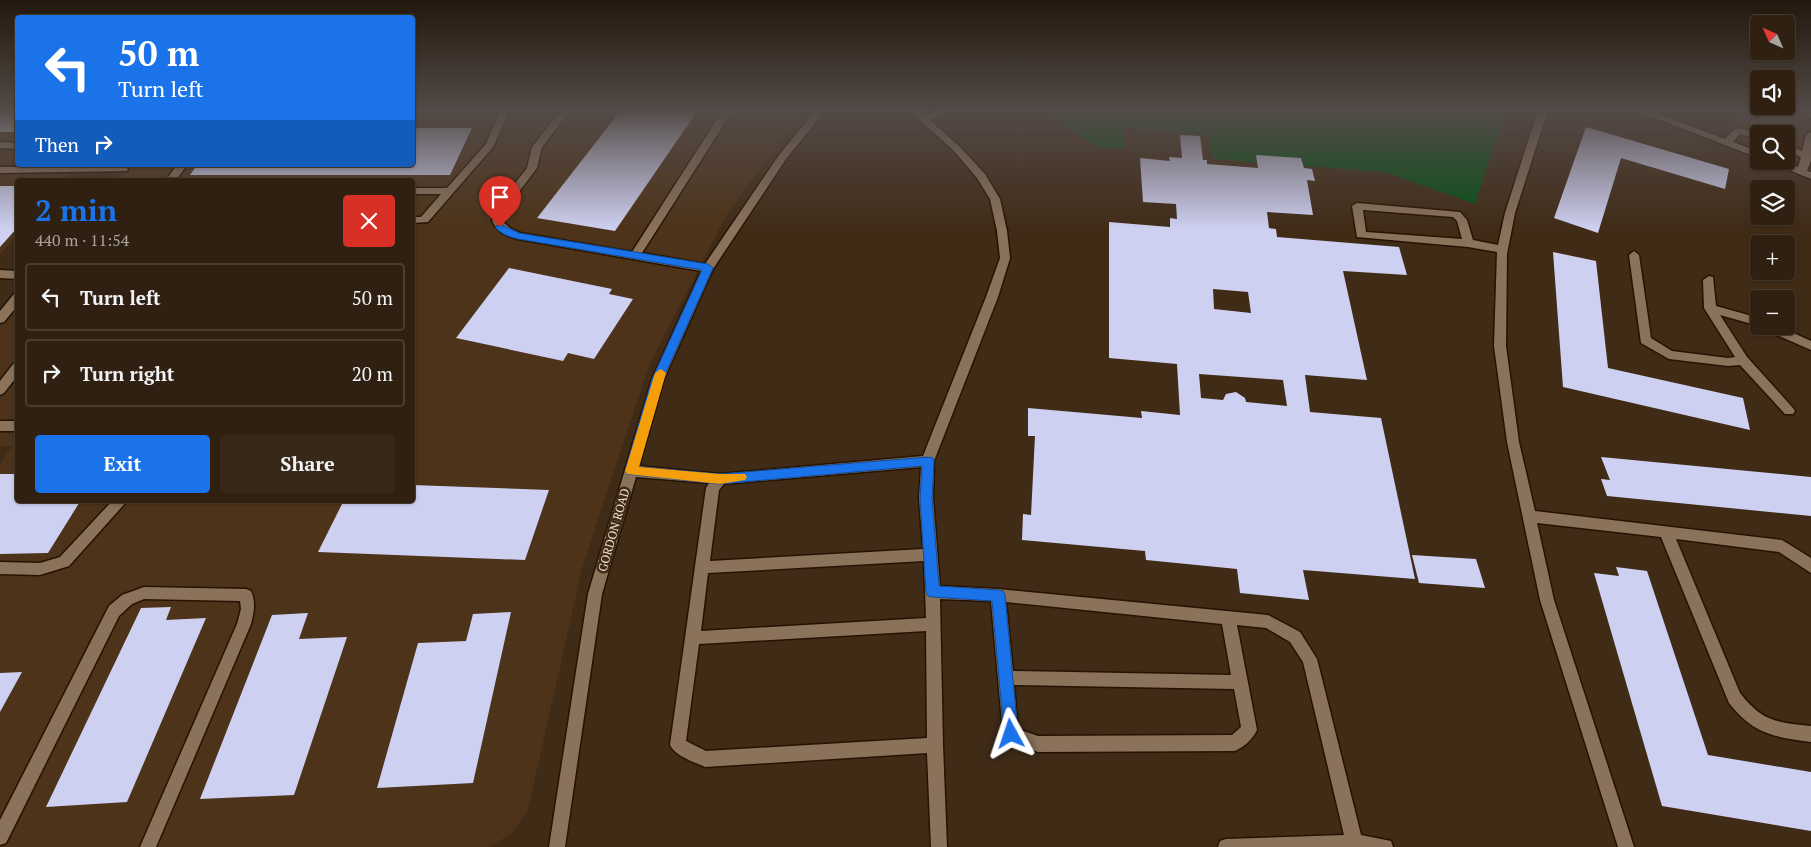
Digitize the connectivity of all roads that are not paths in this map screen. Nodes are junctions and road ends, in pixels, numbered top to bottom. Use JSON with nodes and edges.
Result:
{"nodes":[{"id":1,"x":486,"y":150,"type":"edge"},
{"id":2,"x":536,"y":150,"type":"edge"},
{"id":3,"x":703,"y":150,"type":"edge"},
{"id":4,"x":788,"y":150,"type":"edge"},
{"id":5,"x":957,"y":150,"type":"edge"},
{"id":6,"x":1530,"y":150,"type":"edge"},
{"id":7,"x":1795,"y":151,"type":"edge"},
{"id":8,"x":1808,"y":157,"type":"edge"},
{"id":9,"x":124,"y":167,"type":"edge"},
{"id":10,"x":181,"y":167,"type":"edge"},
{"id":11,"x":1795,"y":169,"type":"edge"},
{"id":12,"x":0,"y":170,"type":"edge"},
{"id":13,"x":1807,"y":174,"type":"edge"},
{"id":14,"x":116,"y":178,"type":"edge"},
{"id":15,"x":172,"y":178,"type":"edge"},
{"id":16,"x":415,"y":191,"type":"edge"},
{"id":17,"x":450,"y":191,"type":"junction"},
{"id":18,"x":415,"y":220,"type":"edge"},
{"id":19,"x":1468,"y":242,"type":"junction"},
{"id":20,"x":1503,"y":250,"type":"junction"},
{"id":21,"x":1634,"y":255,"type":"dead end"},
{"id":22,"x":636,"y":256,"type":"junction"},
{"id":23,"x":708,"y":268,"type":"junction"},
{"id":24,"x":0,"y":274,"type":"edge"},
{"id":25,"x":15,"y":275,"type":"edge"},
{"id":26,"x":1709,"y":280,"type":"dead end"},
{"id":27,"x":15,"y":300,"type":"edge"},
{"id":28,"x":1710,"y":308,"type":"junction"},
{"id":29,"x":4,"y":309,"type":"edge"},
{"id":30,"x":0,"y":319,"type":"edge"},
{"id":31,"x":1750,"y":319,"type":"edge"},
{"id":32,"x":1787,"y":335,"type":"edge"},
{"id":33,"x":1811,"y":346,"type":"edge"},
{"id":34,"x":1743,"y":360,"type":"junction"},
{"id":35,"x":15,"y":370,"type":"edge"},
{"id":36,"x":0,"y":390,"type":"edge"},
{"id":37,"x":1789,"y":411,"type":"dead end"},
{"id":38,"x":0,"y":426,"type":"edge"},
{"id":39,"x":15,"y":426,"type":"edge"},
{"id":40,"x":928,"y":461,"type":"junction"},
{"id":41,"x":631,"y":471,"type":"junction"},
{"id":42,"x":720,"y":479,"type":"junction"},
{"id":43,"x":117,"y":503,"type":"edge"},
{"id":44,"x":1529,"y":516,"type":"junction"},
{"id":45,"x":1666,"y":532,"type":"junction"},
{"id":46,"x":929,"y":555,"type":"junction"},
{"id":47,"x":703,"y":567,"type":"junction"},
{"id":48,"x":0,"y":568,"type":"edge"},
{"id":49,"x":1811,"y":568,"type":"edge"},
{"id":50,"x":933,"y":592,"type":"junction"},
{"id":51,"x":998,"y":595,"type":"junction"},
{"id":52,"x":1228,"y":618,"type":"junction"},
{"id":53,"x":933,"y":624,"type":"junction"},
{"id":54,"x":693,"y":638,"type":"junction"},
{"id":55,"x":1006,"y":678,"type":"junction"},
{"id":56,"x":1240,"y":682,"type":"junction"},
{"id":57,"x":1811,"y":734,"type":"edge"},
{"id":58,"x":935,"y":746,"type":"junction"},
{"id":59,"x":0,"y":837,"type":"edge"},
{"id":60,"x":1354,"y":843,"type":"junction"},
{"id":61,"x":148,"y":847,"type":"edge"},
{"id":62,"x":557,"y":847,"type":"edge"},
{"id":63,"x":939,"y":847,"type":"edge"},
{"id":64,"x":1226,"y":847,"type":"edge"},
{"id":65,"x":1385,"y":847,"type":"edge"},
{"id":66,"x":1626,"y":847,"type":"edge"}],
"edges":[{"from":1,"to":17,"type":"street"},
{"from":2,"to":22,"type":"street"},
{"from":3,"to":22,"type":"street"},
{"from":4,"to":23,"type":"street","name":"GORDON ROAD"},
{"from":5,"to":40,"type":"street"},
{"from":6,"to":20,"type":"street"},
{"from":7,"to":8,"type":"street"},
{"from":8,"to":13,"type":"street"},
{"from":9,"to":12,"type":"street"},
{"from":9,"to":14,"type":"street"},
{"from":10,"to":15,"type":"street"},
{"from":11,"to":13,"type":"street"},
{"from":16,"to":17,"type":"street"},
{"from":17,"to":18,"type":"street"},
{"from":19,"to":19,"type":"street"},
{"from":19,"to":20,"type":"street"},
{"from":20,"to":44,"type":"street"},
{"from":21,"to":34,"type":"street"},
{"from":22,"to":23,"type":"street"},
{"from":23,"to":41,"type":"street","name":"GORDON ROAD"},
{"from":24,"to":25,"type":"street"},
{"from":26,"to":28,"type":"street"},
{"from":27,"to":29,"type":"street"},
{"from":28,"to":31,"type":"street"},
{"from":28,"to":34,"type":"street"},
{"from":29,"to":30,"type":"street"},
{"from":32,"to":33,"type":"street"},
{"from":34,"to":37,"type":"street"},
{"from":35,"to":36,"type":"street"},
{"from":38,"to":39,"type":"street"},
{"from":40,"to":42,"type":"street"},
{"from":40,"to":46,"type":"street"},
{"from":41,"to":42,"type":"street"},
{"from":41,"to":62,"type":"street","name":"GORDON ROAD"},
{"from":42,"to":47,"type":"street"},
{"from":43,"to":48,"type":"street"},
{"from":44,"to":45,"type":"street"},
{"from":44,"to":66,"type":"street"},
{"from":45,"to":49,"type":"street"},
{"from":45,"to":57,"type":"street"},
{"from":46,"to":47,"type":"street"},
{"from":46,"to":50,"type":"street"},
{"from":47,"to":54,"type":"street"},
{"from":50,"to":51,"type":"street"},
{"from":50,"to":53,"type":"street"},
{"from":51,"to":52,"type":"street"},
{"from":51,"to":55,"type":"street"},
{"from":52,"to":56,"type":"street"},
{"from":52,"to":60,"type":"street"},
{"from":53,"to":54,"type":"street"},
{"from":53,"to":58,"type":"street"},
{"from":54,"to":58,"type":"street"},
{"from":55,"to":56,"type":"street"},
{"from":55,"to":56,"type":"street"},
{"from":58,"to":63,"type":"street"},
{"from":59,"to":61,"type":"street"},
{"from":60,"to":64,"type":"street"},
{"from":60,"to":65,"type":"street"}]}
